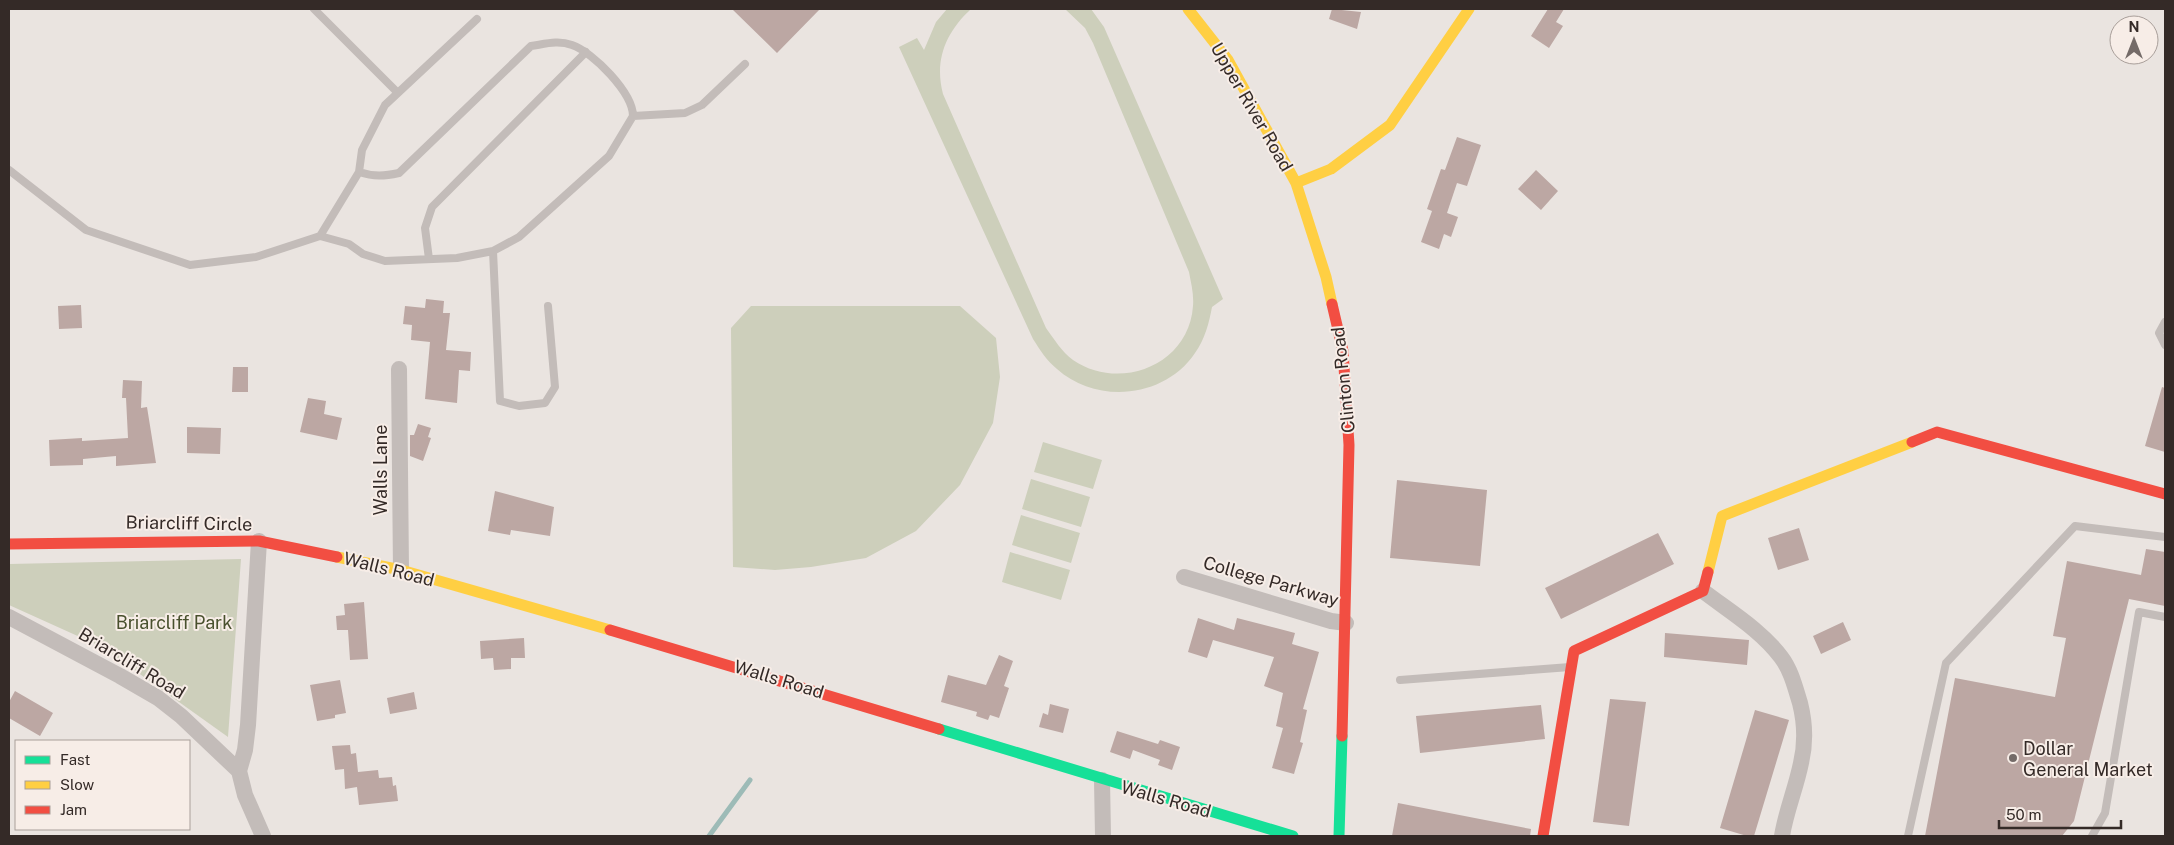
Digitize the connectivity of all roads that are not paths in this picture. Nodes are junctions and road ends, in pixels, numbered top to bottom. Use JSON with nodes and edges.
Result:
{"nodes":[{"id":1,"x":314,"y":9,"type":"edge"},
{"id":2,"x":1188,"y":9,"type":"edge"},
{"id":3,"x":1469,"y":9,"type":"edge"},
{"id":4,"x":476,"y":19,"type":"dead end"},
{"id":5,"x":586,"y":52,"type":"junction"},
{"id":6,"x":745,"y":64,"type":"dead end"},
{"id":7,"x":398,"y":93,"type":"junction"},
{"id":8,"x":633,"y":116,"type":"junction"},
{"id":9,"x":9,"y":170,"type":"edge"},
{"id":10,"x":359,"y":172,"type":"junction"},
{"id":11,"x":1296,"y":183,"type":"junction"},
{"id":12,"x":320,"y":236,"type":"junction"},
{"id":13,"x":493,"y":251,"type":"junction"},
{"id":14,"x":429,"y":259,"type":"junction"},
{"id":15,"x":548,"y":306,"type":"dead end"},
{"id":16,"x":2165,"y":322,"type":"edge"},
{"id":17,"x":2165,"y":345,"type":"edge"},
{"id":18,"x":399,"y":369,"type":"dead end"},
{"id":19,"x":2165,"y":494,"type":"edge"},
{"id":20,"x":2165,"y":537,"type":"edge"},
{"id":21,"x":259,"y":541,"type":"junction"},
{"id":22,"x":9,"y":544,"type":"edge"},
{"id":23,"x":401,"y":570,"type":"junction"},
{"id":24,"x":1184,"y":578,"type":"dead end"},
{"id":25,"x":1703,"y":591,"type":"junction"},
{"id":26,"x":9,"y":617,"type":"edge"},
{"id":27,"x":2165,"y":617,"type":"edge"},
{"id":28,"x":1346,"y":623,"type":"junction"},
{"id":29,"x":1571,"y":666,"type":"junction"},
{"id":30,"x":1400,"y":680,"type":"dead end"},
{"id":31,"x":240,"y":772,"type":"junction"},
{"id":32,"x":1102,"y":780,"type":"junction"},
{"id":33,"x":261,"y":835,"type":"edge"},
{"id":34,"x":1103,"y":836,"type":"edge"},
{"id":35,"x":1293,"y":836,"type":"edge"},
{"id":36,"x":1339,"y":836,"type":"edge"},
{"id":37,"x":1543,"y":836,"type":"edge"},
{"id":38,"x":1782,"y":836,"type":"edge"},
{"id":39,"x":1908,"y":836,"type":"edge"},
{"id":40,"x":2092,"y":836,"type":"edge"}],
"edges":[{"from":1,"to":7,"type":"lane"},
{"from":2,"to":11,"type":"street","name":"Upper River Road"},
{"from":3,"to":11,"type":"street"},
{"from":4,"to":7,"type":"lane"},
{"from":5,"to":8,"type":"lane"},
{"from":5,"to":10,"type":"lane"},
{"from":5,"to":14,"type":"lane"},
{"from":6,"to":8,"type":"lane"},
{"from":7,"to":10,"type":"lane"},
{"from":8,"to":13,"type":"lane"},
{"from":9,"to":12,"type":"lane"},
{"from":10,"to":12,"type":"lane"},
{"from":11,"to":28,"type":"street","name":"Clinton Road"},
{"from":12,"to":14,"type":"lane"},
{"from":13,"to":14,"type":"lane"},
{"from":13,"to":15,"type":"lane"},
{"from":16,"to":17,"type":"lane"},
{"from":18,"to":23,"type":"street","name":"Walls Lane"},
{"from":19,"to":25,"type":"street"},
{"from":20,"to":39,"type":"lane"},
{"from":21,"to":22,"type":"street","name":"Briarcliff Circle"},
{"from":21,"to":23,"type":"street","name":"Walls Road"},
{"from":21,"to":31,"type":"street","name":"Briarcliff Circle"},
{"from":23,"to":32,"type":"street","name":"Walls Road"},
{"from":24,"to":28,"type":"street","name":"College Parkway"},
{"from":25,"to":29,"type":"street"},
{"from":25,"to":38,"type":"street"},
{"from":26,"to":31,"type":"street","name":"Briarcliff Road"},
{"from":27,"to":40,"type":"lane"},
{"from":28,"to":36,"type":"street","name":"Clinton Road"},
{"from":29,"to":30,"type":"lane"},
{"from":29,"to":37,"type":"street"},
{"from":31,"to":33,"type":"street"},
{"from":32,"to":34,"type":"street"},
{"from":32,"to":35,"type":"street","name":"Walls Road"}]}
